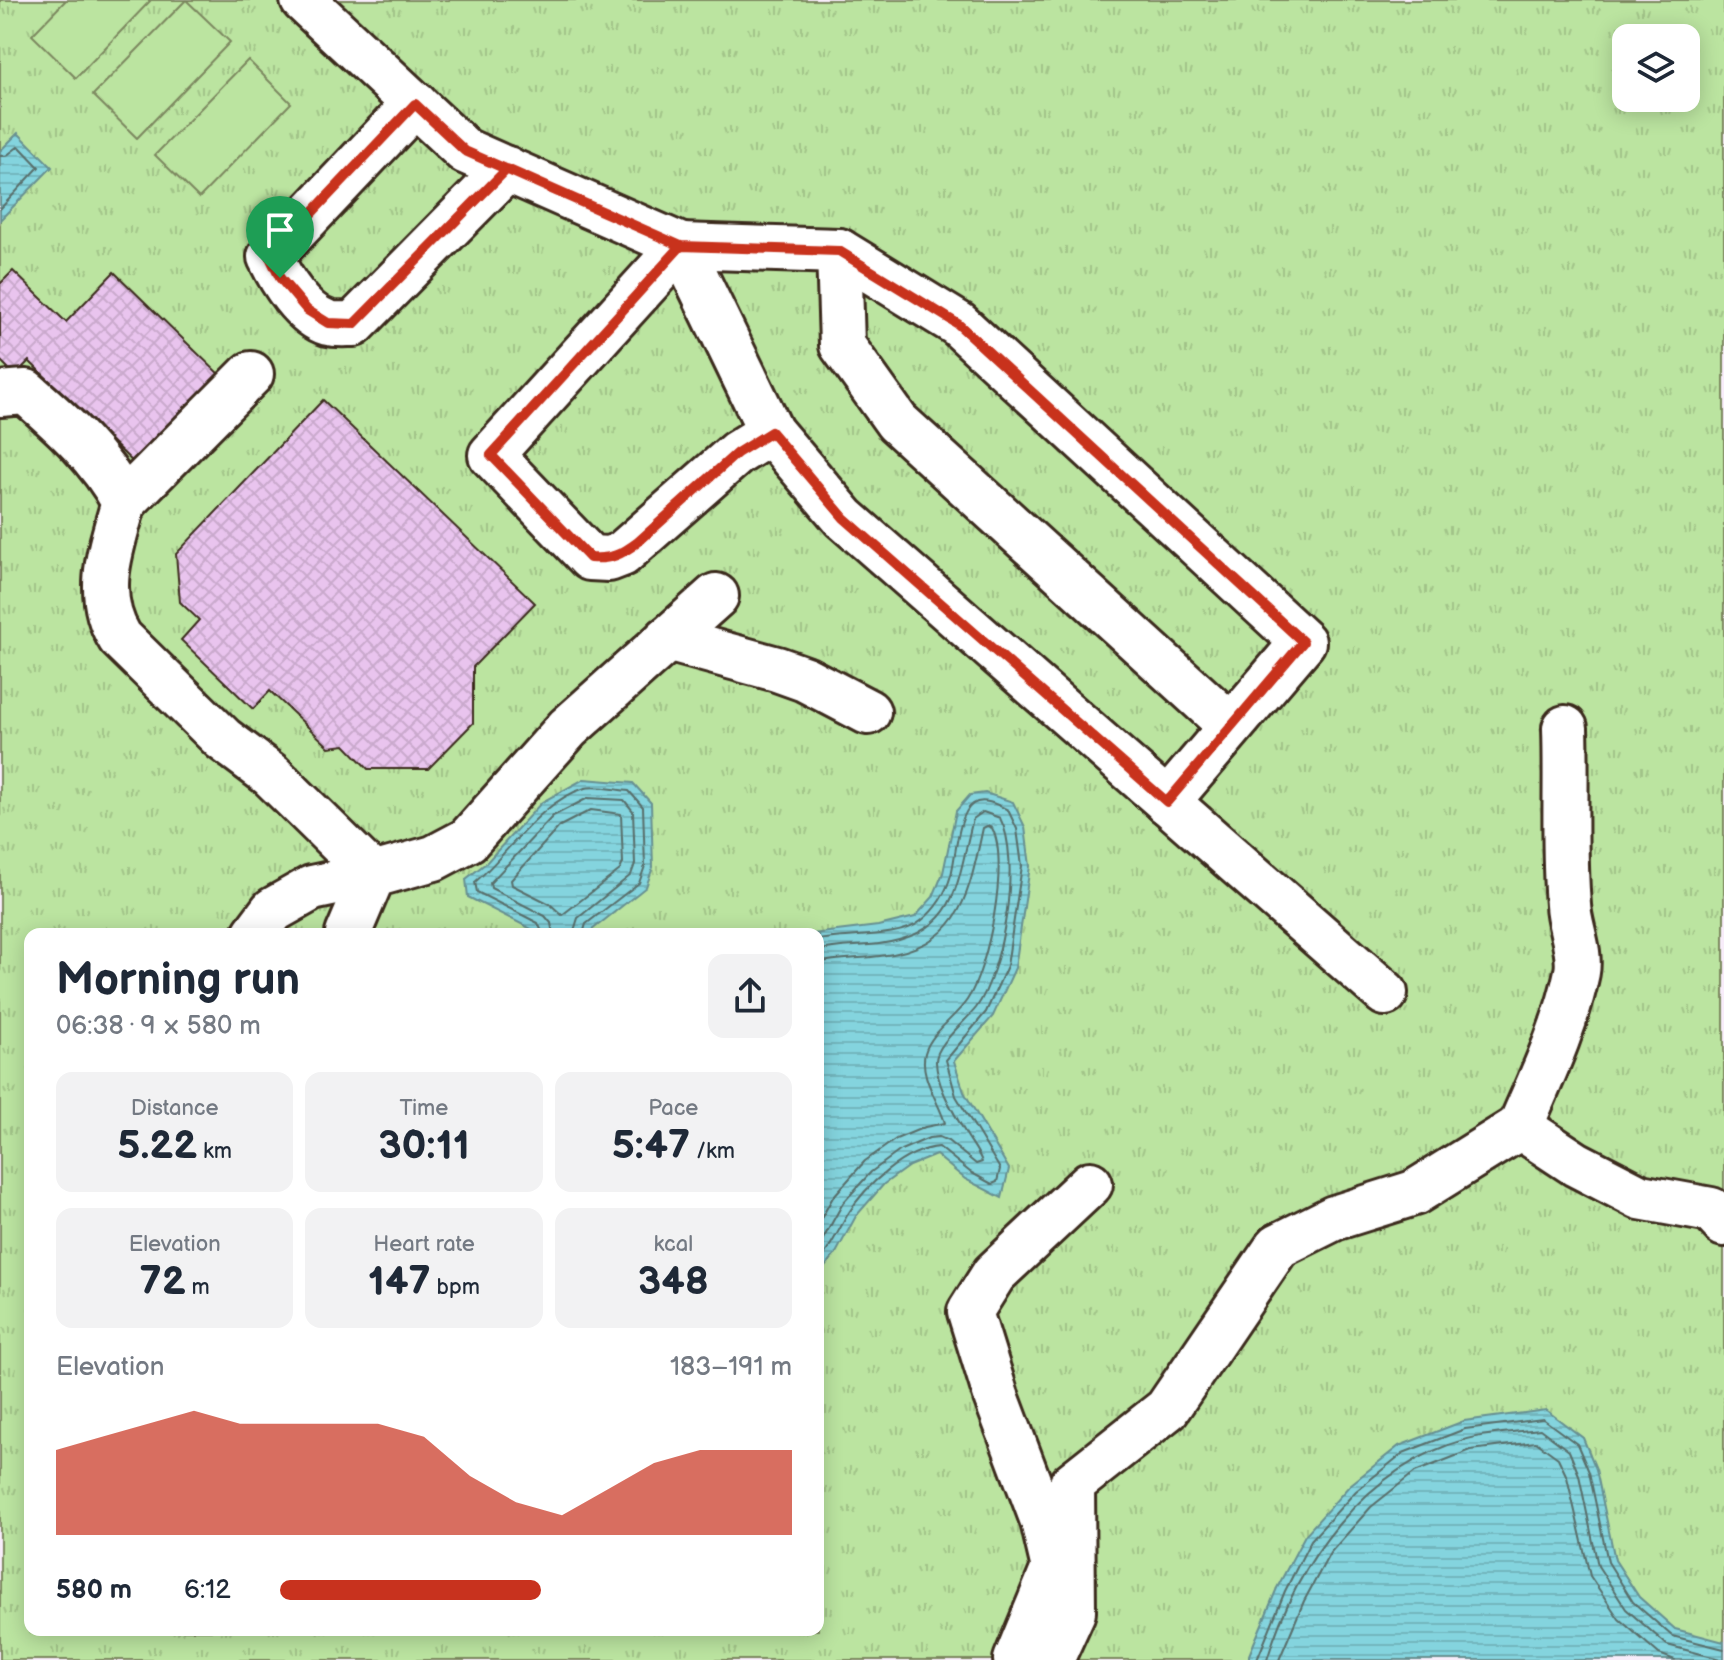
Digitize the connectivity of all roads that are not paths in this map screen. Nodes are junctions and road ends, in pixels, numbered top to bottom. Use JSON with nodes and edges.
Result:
{"nodes":[{"id":1,"x":303,"y":0,"type":"edge"},
{"id":2,"x":415,"y":104,"type":"junction"},
{"id":3,"x":507,"y":169,"type":"junction"},
{"id":4,"x":681,"y":246,"type":"junction"},
{"id":5,"x":839,"y":251,"type":"junction"},
{"id":6,"x":251,"y":374,"type":"dead end"},
{"id":7,"x":0,"y":394,"type":"edge"},
{"id":8,"x":771,"y":432,"type":"junction"},
{"id":9,"x":124,"y":502,"type":"junction"},
{"id":10,"x":716,"y":596,"type":"dead end"},
{"id":11,"x":667,"y":639,"type":"junction"},
{"id":12,"x":868,"y":712,"type":"dead end"},
{"id":13,"x":1231,"y":726,"type":"junction"},
{"id":14,"x":1565,"y":728,"type":"dead end"},
{"id":15,"x":1167,"y":802,"type":"junction"},
{"id":16,"x":373,"y":875,"type":"junction"},
{"id":17,"x":260,"y":928,"type":"edge"},
{"id":18,"x":351,"y":928,"type":"edge"},
{"id":19,"x":1385,"y":993,"type":"dead end"},
{"id":20,"x":1520,"y":1127,"type":"junction"},
{"id":21,"x":1090,"y":1184,"type":"dead end"},
{"id":22,"x":1724,"y":1224,"type":"edge"},
{"id":23,"x":1016,"y":1660,"type":"edge"},
{"id":24,"x":1051,"y":1660,"type":"edge"}],
"edges":[{"from":1,"to":2,"type":"lane"},
{"from":2,"to":3,"type":"lane"},
{"from":2,"to":3,"type":"lane"},
{"from":3,"to":4,"type":"lane"},
{"from":4,"to":5,"type":"lane"},
{"from":4,"to":8,"type":"lane"},
{"from":4,"to":8,"type":"lane"},
{"from":5,"to":13,"type":"lane"},
{"from":5,"to":13,"type":"lane"},
{"from":6,"to":9,"type":"lane"},
{"from":7,"to":9,"type":"lane"},
{"from":8,"to":15,"type":"lane"},
{"from":9,"to":16,"type":"lane"},
{"from":10,"to":11,"type":"lane"},
{"from":11,"to":12,"type":"lane"},
{"from":11,"to":16,"type":"lane"},
{"from":13,"to":15,"type":"lane"},
{"from":14,"to":20,"type":"lane"},
{"from":15,"to":19,"type":"lane"},
{"from":16,"to":17,"type":"lane"},
{"from":16,"to":18,"type":"lane"},
{"from":20,"to":22,"type":"lane"},
{"from":20,"to":24,"type":"lane"},
{"from":21,"to":23,"type":"lane"}]}
